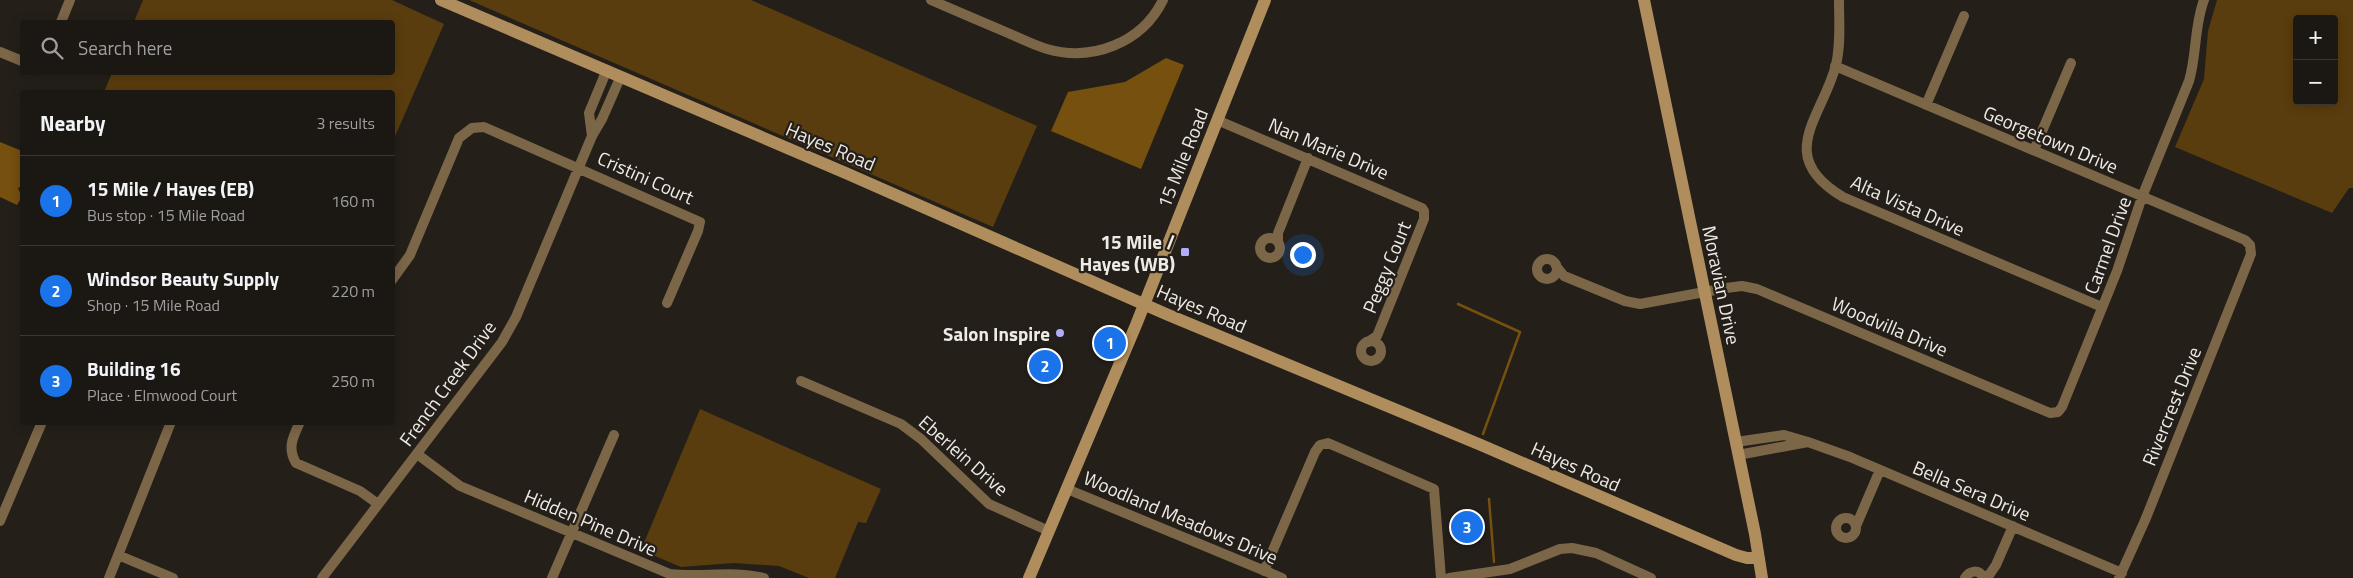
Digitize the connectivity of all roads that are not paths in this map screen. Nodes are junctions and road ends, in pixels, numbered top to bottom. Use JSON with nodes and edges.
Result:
{"nodes":[{"id":1,"x":70,"y":0,"type":"edge"},
{"id":2,"x":441,"y":0,"type":"edge"},
{"id":3,"x":930,"y":0,"type":"edge"},
{"id":4,"x":1162,"y":0,"type":"edge"},
{"id":5,"x":1265,"y":0,"type":"edge"},
{"id":6,"x":1644,"y":0,"type":"edge"},
{"id":7,"x":1839,"y":0,"type":"edge"},
{"id":8,"x":2204,"y":0,"type":"edge"},
{"id":9,"x":1964,"y":16,"type":"dead end"},
{"id":10,"x":62,"y":20,"type":"edge"},
{"id":11,"x":0,"y":52,"type":"edge"},
{"id":12,"x":20,"y":60,"type":"edge"},
{"id":13,"x":2071,"y":62,"type":"dead end"},
{"id":14,"x":1835,"y":66,"type":"junction"},
{"id":15,"x":606,"y":72,"type":"junction"},
{"id":16,"x":620,"y":78,"type":"junction"},
{"id":17,"x":1926,"y":105,"type":"junction"},
{"id":18,"x":1217,"y":120,"type":"junction"},
{"id":19,"x":592,"y":136,"type":"junction"},
{"id":20,"x":2034,"y":150,"type":"junction"},
{"id":21,"x":1308,"y":158,"type":"junction"},
{"id":22,"x":579,"y":167,"type":"junction"},
{"id":23,"x":2142,"y":197,"type":"junction"},
{"id":24,"x":1424,"y":211,"type":"joint"},
{"id":25,"x":1275,"y":238,"type":"dead end"},
{"id":26,"x":2250,"y":245,"type":"joint"},
{"id":27,"x":1556,"y":266,"type":"junction"},
{"id":28,"x":395,"y":276,"type":"edge"},
{"id":29,"x":1564,"y":276,"type":"junction"},
{"id":30,"x":1552,"y":277,"type":"junction"},
{"id":31,"x":1705,"y":291,"type":"junction"},
{"id":32,"x":667,"y":303,"type":"dead end"},
{"id":33,"x":1144,"y":304,"type":"junction"},
{"id":34,"x":2102,"y":308,"type":"junction"},
{"id":35,"x":1378,"y":341,"type":"junction"},
{"id":36,"x":801,"y":381,"type":"dead end"},
{"id":37,"x":2058,"y":412,"type":"joint"},
{"id":38,"x":41,"y":425,"type":"edge"},
{"id":39,"x":170,"y":425,"type":"edge"},
{"id":40,"x":299,"y":425,"type":"edge"},
{"id":41,"x":614,"y":435,"type":"dead end"},
{"id":42,"x":1737,"y":449,"type":"junction"},
{"id":43,"x":417,"y":454,"type":"junction"},
{"id":44,"x":1880,"y":470,"type":"junction"},
{"id":45,"x":1067,"y":489,"type":"junction"},
{"id":46,"x":378,"y":504,"type":"junction"},
{"id":47,"x":1855,"y":520,"type":"dead end"},
{"id":48,"x":0,"y":521,"type":"edge"},
{"id":49,"x":2013,"y":526,"type":"junction"},
{"id":50,"x":1049,"y":531,"type":"junction"},
{"id":51,"x":572,"y":534,"type":"junction"},
{"id":52,"x":118,"y":555,"type":"junction"},
{"id":53,"x":1759,"y":558,"type":"junction"},
{"id":54,"x":1264,"y":571,"type":"junction"},
{"id":55,"x":1985,"y":575,"type":"edge"},
{"id":56,"x":2121,"y":575,"type":"edge"},
{"id":57,"x":1640,"y":576,"type":"edge"},
{"id":58,"x":326,"y":577,"type":"edge"},
{"id":59,"x":1278,"y":577,"type":"edge"},
{"id":60,"x":109,"y":578,"type":"edge"},
{"id":61,"x":173,"y":578,"type":"edge"},
{"id":62,"x":552,"y":578,"type":"edge"},
{"id":63,"x":764,"y":578,"type":"edge"},
{"id":64,"x":1029,"y":578,"type":"edge"},
{"id":65,"x":1441,"y":578,"type":"edge"},
{"id":66,"x":1449,"y":578,"type":"edge"},
{"id":67,"x":1651,"y":578,"type":"edge"},
{"id":68,"x":1762,"y":578,"type":"edge"},
{"id":69,"x":1965,"y":578,"type":"edge"}],
"edges":[{"from":1,"to":10,"type":"street"},
{"from":2,"to":15,"type":"street","name":"Hayes Road"},
{"from":3,"to":4,"type":"street"},
{"from":5,"to":18,"type":"street","name":"15 Mile Road"},
{"from":6,"to":31,"type":"street","name":"Moravian Drive"},
{"from":7,"to":14,"type":"street","name":"Alta Vista Drive"},
{"from":8,"to":23,"type":"street","name":"Carmel Drive"},
{"from":9,"to":17,"type":"street"},
{"from":11,"to":12,"type":"street"},
{"from":13,"to":20,"type":"street"},
{"from":14,"to":17,"type":"street","name":"Georgetown Drive"},
{"from":14,"to":34,"type":"street","name":"Alta Vista Drive"},
{"from":15,"to":16,"type":"street","name":"Hayes Road"},
{"from":15,"to":19,"type":"street","name":"French Creek Drive"},
{"from":16,"to":19,"type":"street","name":"French Creek Drive"},
{"from":16,"to":33,"type":"street","name":"Hayes Road"},
{"from":17,"to":20,"type":"street","name":"Georgetown Drive"},
{"from":18,"to":21,"type":"street","name":"Nan Marie Drive"},
{"from":18,"to":33,"type":"street","name":"15 Mile Road"},
{"from":19,"to":22,"type":"street","name":"French Creek Drive"},
{"from":20,"to":23,"type":"street","name":"Georgetown Drive"},
{"from":21,"to":24,"type":"street","name":"Nan Marie Drive"},
{"from":21,"to":25,"type":"street"},
{"from":22,"to":28,"type":"street"},
{"from":22,"to":32,"type":"street","name":"Cristini Court"},
{"from":22,"to":43,"type":"street","name":"French Creek Drive"},
{"from":23,"to":26,"type":"street","name":"Georgetown Drive"},
{"from":23,"to":34,"type":"street","name":"Carmel Drive"},
{"from":24,"to":35,"type":"street","name":"Peggy Court"},
{"from":26,"to":56,"type":"street","name":"Rivercrest Drive"},
{"from":27,"to":29,"type":"street"},
{"from":27,"to":30,"type":"street"},
{"from":27,"to":30,"type":"street"},
{"from":29,"to":30,"type":"street"},
{"from":29,"to":31,"type":"street","name":"Woodvilla Drive"},
{"from":31,"to":37,"type":"street","name":"Woodvilla Drive"},
{"from":31,"to":42,"type":"street","name":"Moravian Drive"},
{"from":33,"to":45,"type":"street","name":"15 Mile Road"},
{"from":33,"to":53,"type":"street","name":"Hayes Road"},
{"from":34,"to":37,"type":"street","name":"Carmel Drive"},
{"from":35,"to":35,"type":"street","name":"Peggy Court"},
{"from":36,"to":50,"type":"street","name":"Eberlein Drive"},
{"from":38,"to":48,"type":"street"},
{"from":39,"to":52,"type":"street"},
{"from":40,"to":46,"type":"street"},
{"from":41,"to":51,"type":"street"},
{"from":42,"to":44,"type":"street","name":"Bella Sera Drive"},
{"from":42,"to":53,"type":"street","name":"Moravian Drive"},
{"from":43,"to":46,"type":"street","name":"French Creek Drive"},
{"from":43,"to":51,"type":"street","name":"Hidden Pine Drive"},
{"from":44,"to":47,"type":"street"},
{"from":44,"to":49,"type":"street","name":"Bella Sera Drive"},
{"from":45,"to":50,"type":"street","name":"15 Mile Road"},
{"from":45,"to":54,"type":"street","name":"Woodland Meadows Drive"},
{"from":46,"to":58,"type":"street","name":"French Creek Drive"},
{"from":49,"to":55,"type":"street"},
{"from":49,"to":56,"type":"street","name":"Bella Sera Drive"},
{"from":50,"to":64,"type":"street","name":"15 Mile Road"},
{"from":51,"to":62,"type":"street"},
{"from":51,"to":63,"type":"street","name":"Hidden Pine Drive"},
{"from":52,"to":60,"type":"street"},
{"from":52,"to":61,"type":"street"},
{"from":53,"to":68,"type":"street","name":"Moravian Drive"},
{"from":54,"to":59,"type":"street","name":"Woodland Meadows Drive"},
{"from":54,"to":65,"type":"street"},
{"from":55,"to":69,"type":"street"},
{"from":57,"to":66,"type":"street"},
{"from":57,"to":67,"type":"street"}]}
